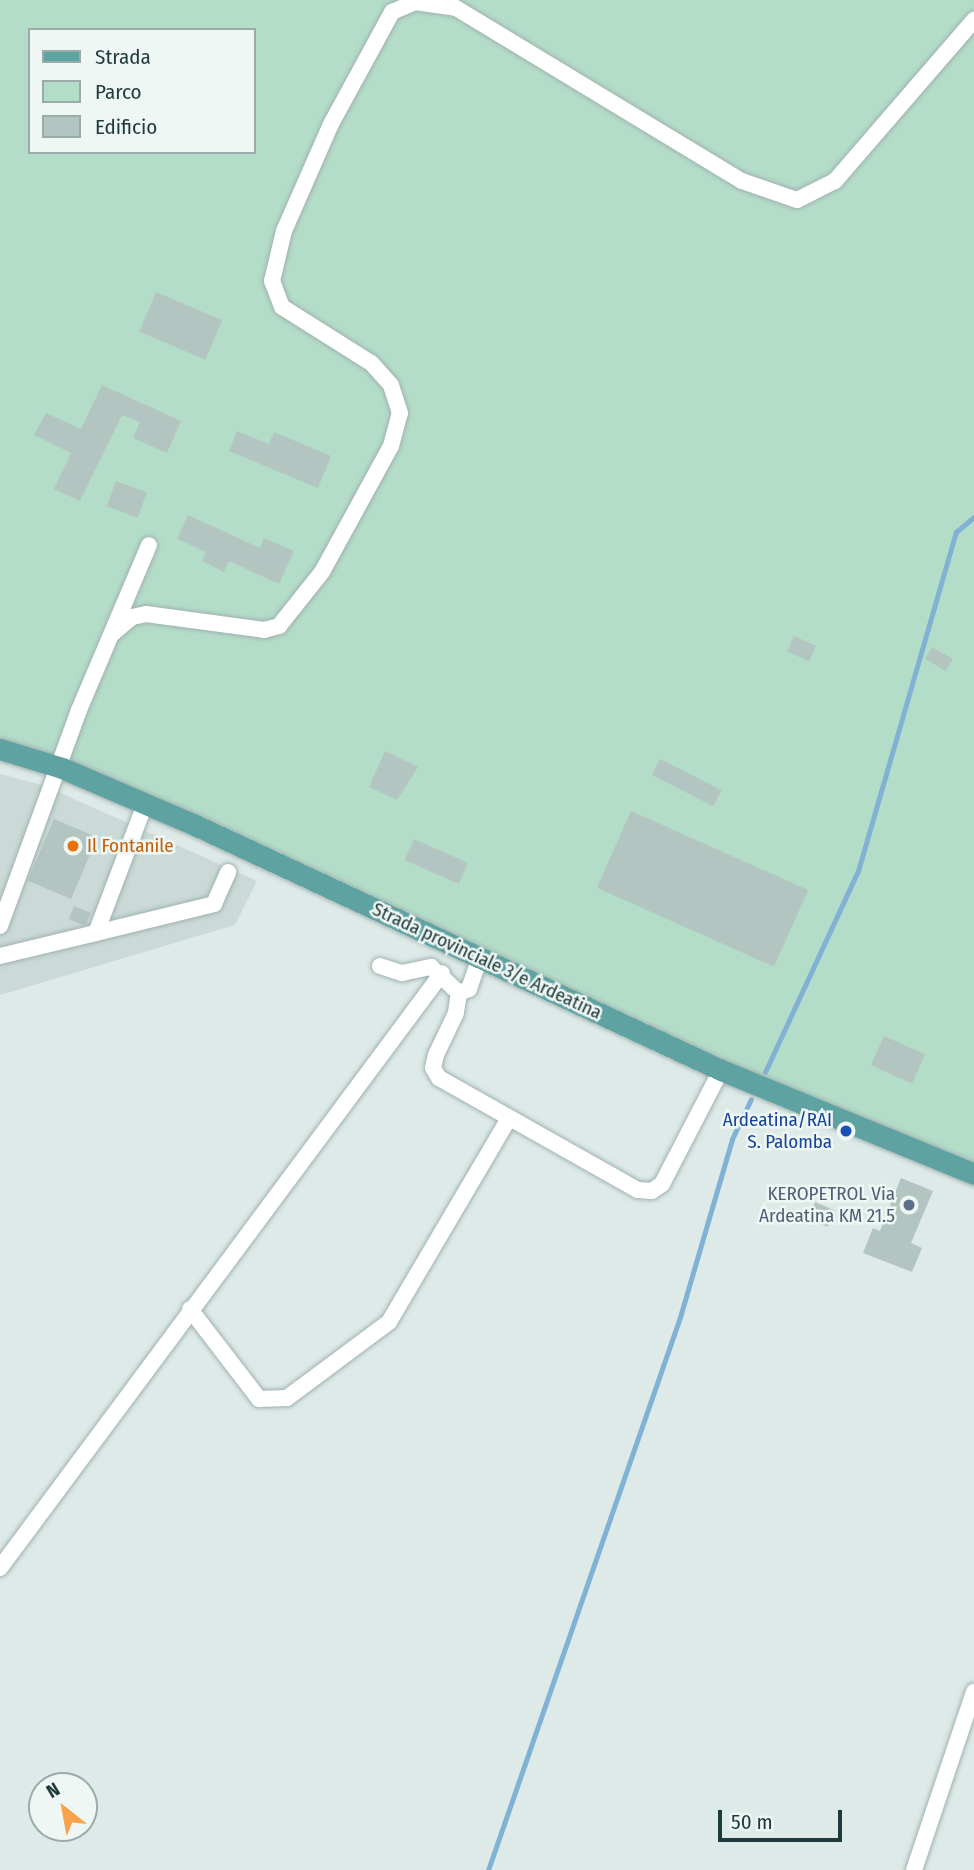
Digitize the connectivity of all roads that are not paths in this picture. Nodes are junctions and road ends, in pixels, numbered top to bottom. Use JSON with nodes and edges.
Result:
{"nodes":[{"id":1,"x":974,"y":20,"type":"edge"},
{"id":2,"x":149,"y":545,"type":"dead end"},
{"id":3,"x":113,"y":633,"type":"junction"},
{"id":4,"x":0,"y":749,"type":"edge"},
{"id":5,"x":62,"y":768,"type":"junction"},
{"id":6,"x":145,"y":804,"type":"junction"},
{"id":7,"x":228,"y":872,"type":"dead end"},
{"id":8,"x":0,"y":926,"type":"edge"},
{"id":9,"x":96,"y":933,"type":"junction"},
{"id":10,"x":0,"y":956,"type":"edge"},
{"id":11,"x":480,"y":957,"type":"junction"},
{"id":12,"x":380,"y":966,"type":"dead end"},
{"id":13,"x":442,"y":973,"type":"junction"},
{"id":14,"x":459,"y":993,"type":"junction"},
{"id":15,"x":721,"y":1070,"type":"junction"},
{"id":16,"x":509,"y":1118,"type":"junction"},
{"id":17,"x":974,"y":1174,"type":"edge"},
{"id":18,"x":190,"y":1309,"type":"junction"},
{"id":19,"x":0,"y":1568,"type":"edge"},
{"id":20,"x":974,"y":1692,"type":"edge"},
{"id":21,"x":914,"y":1870,"type":"edge"}],
"edges":[{"from":1,"to":3,"type":"street"},
{"from":2,"to":3,"type":"street"},
{"from":3,"to":5,"type":"street"},
{"from":4,"to":5,"type":"main road","name":"Strada provinciale 3/e Ardeatina"},
{"from":5,"to":6,"type":"main road","name":"Strada provinciale 3/e Ardeatina"},
{"from":5,"to":8,"type":"street"},
{"from":6,"to":9,"type":"street"},
{"from":6,"to":11,"type":"main road","name":"Strada provinciale 3/e Ardeatina"},
{"from":7,"to":9,"type":"street"},
{"from":9,"to":10,"type":"street"},
{"from":11,"to":14,"type":"street"},
{"from":11,"to":15,"type":"main road","name":"Strada provinciale 3/e Ardeatina"},
{"from":12,"to":13,"type":"street"},
{"from":13,"to":14,"type":"street"},
{"from":13,"to":18,"type":"street"},
{"from":14,"to":16,"type":"street"},
{"from":15,"to":16,"type":"street"},
{"from":15,"to":17,"type":"main road","name":"Strada provinciale 3/e Ardeatina"},
{"from":16,"to":18,"type":"street"},
{"from":18,"to":19,"type":"street"},
{"from":20,"to":21,"type":"street"}]}
